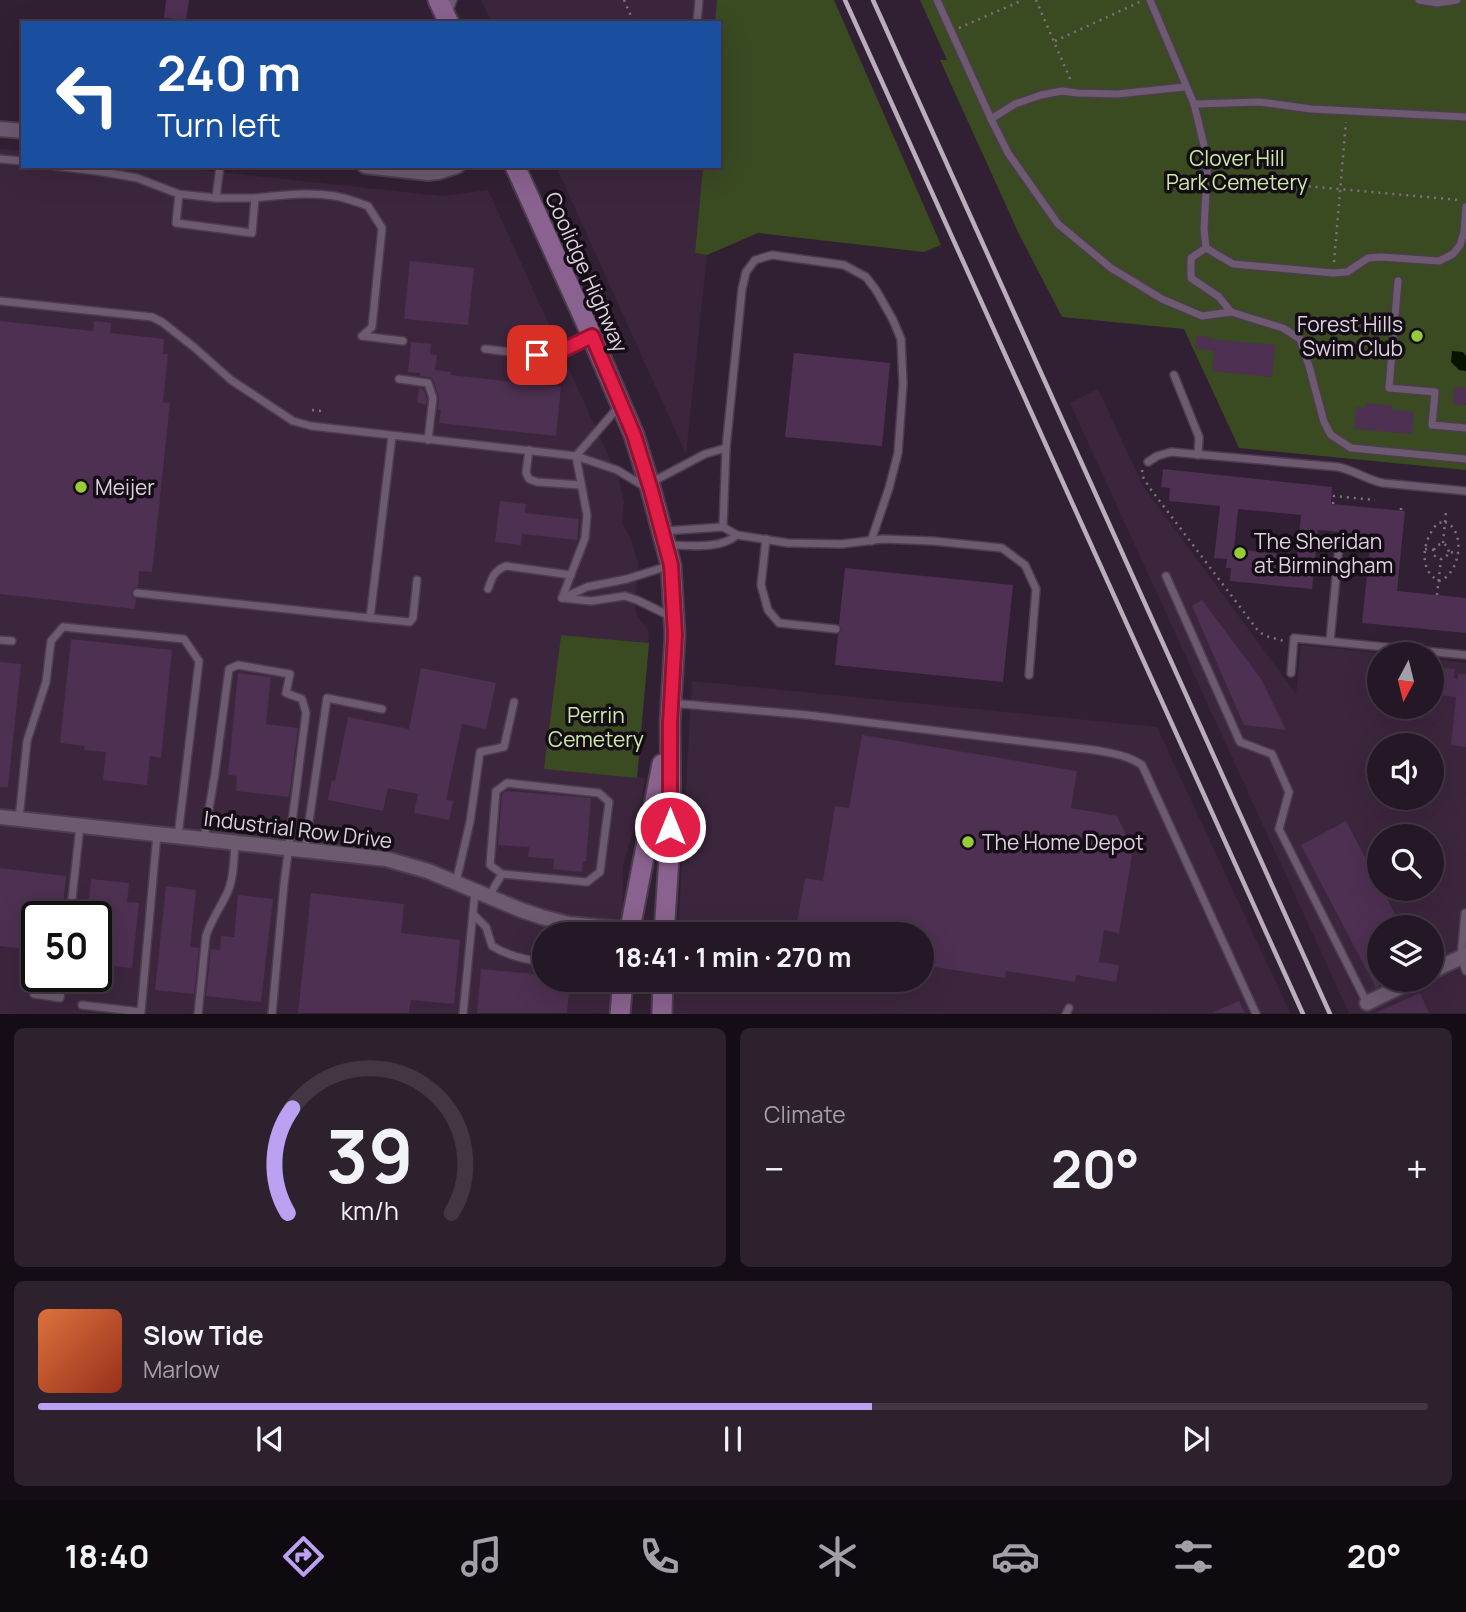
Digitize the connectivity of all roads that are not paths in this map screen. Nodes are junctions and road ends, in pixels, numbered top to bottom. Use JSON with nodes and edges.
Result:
{"nodes":[{"id":1,"x":699,"y":0,"type":"edge"},
{"id":2,"x":937,"y":0,"type":"edge"},
{"id":3,"x":1150,"y":0,"type":"edge"},
{"id":4,"x":1419,"y":0,"type":"edge"},
{"id":5,"x":1457,"y":0,"type":"edge"},
{"id":6,"x":697,"y":21,"type":"edge"},
{"id":7,"x":1185,"y":87,"type":"junction"},
{"id":8,"x":1194,"y":104,"type":"junction"},
{"id":9,"x":1466,"y":117,"type":"edge"},
{"id":10,"x":991,"y":119,"type":"junction"},
{"id":11,"x":0,"y":129,"type":"edge"},
{"id":12,"x":21,"y":131,"type":"edge"},
{"id":13,"x":0,"y":159,"type":"edge"},
{"id":14,"x":21,"y":161,"type":"edge"},
{"id":15,"x":72,"y":168,"type":"edge"},
{"id":16,"x":220,"y":168,"type":"edge"},
{"id":17,"x":383,"y":168,"type":"edge"},
{"id":18,"x":451,"y":168,"type":"edge"},
{"id":19,"x":516,"y":168,"type":"edge"},
{"id":20,"x":179,"y":194,"type":"junction"},
{"id":21,"x":216,"y":198,"type":"junction"},
{"id":22,"x":255,"y":198,"type":"junction"},
{"id":23,"x":1466,"y":207,"type":"edge"},
{"id":24,"x":1206,"y":248,"type":"junction"},
{"id":25,"x":1398,"y":281,"type":"dead end"},
{"id":26,"x":0,"y":301,"type":"edge"},
{"id":27,"x":1231,"y":312,"type":"junction"},
{"id":28,"x":592,"y":336,"type":"junction"},
{"id":29,"x":403,"y":341,"type":"dead end"},
{"id":30,"x":485,"y":349,"type":"dead end"},
{"id":31,"x":1174,"y":375,"type":"dead end"},
{"id":32,"x":399,"y":379,"type":"dead end"},
{"id":33,"x":620,"y":404,"type":"junction"},
{"id":34,"x":1466,"y":428,"type":"edge"},
{"id":35,"x":393,"y":436,"type":"junction"},
{"id":36,"x":428,"y":440,"type":"junction"},
{"id":37,"x":726,"y":448,"type":"junction"},
{"id":38,"x":529,"y":450,"type":"junction"},
{"id":39,"x":1198,"y":454,"type":"junction"},
{"id":40,"x":576,"y":456,"type":"junction"},
{"id":41,"x":1466,"y":459,"type":"edge"},
{"id":42,"x":1148,"y":462,"type":"road end"},
{"id":43,"x":581,"y":485,"type":"junction"},
{"id":44,"x":649,"y":487,"type":"junction"},
{"id":45,"x":1466,"y":491,"type":"edge"},
{"id":46,"x":723,"y":527,"type":"junction"},
{"id":47,"x":737,"y":535,"type":"junction"},
{"id":48,"x":664,"y":538,"type":"junction"},
{"id":49,"x":766,"y":539,"type":"junction"},
{"id":50,"x":871,"y":541,"type":"junction"},
{"id":51,"x":1339,"y":546,"type":"dead end"},
{"id":52,"x":671,"y":565,"type":"junction"},
{"id":53,"x":571,"y":575,"type":"junction"},
{"id":54,"x":1166,"y":576,"type":"dead end"},
{"id":55,"x":417,"y":580,"type":"dead end"},
{"id":56,"x":488,"y":589,"type":"dead end"},
{"id":57,"x":137,"y":593,"type":"dead end"},
{"id":58,"x":562,"y":598,"type":"junction"},
{"id":59,"x":370,"y":618,"type":"junction"},
{"id":60,"x":675,"y":618,"type":"junction"},
{"id":61,"x":836,"y":629,"type":"dead end"},
{"id":62,"x":0,"y":640,"type":"edge"},
{"id":63,"x":12,"y":641,"type":"dead end"},
{"id":64,"x":1330,"y":641,"type":"junction"},
{"id":65,"x":1466,"y":655,"type":"edge"},
{"id":66,"x":1291,"y":673,"type":"dead end"},
{"id":67,"x":1029,"y":675,"type":"dead end"},
{"id":68,"x":514,"y":702,"type":"dead end"},
{"id":69,"x":671,"y":703,"type":"junction"},
{"id":70,"x":382,"y":709,"type":"dead end"},
{"id":71,"x":670,"y":723,"type":"junction"},
{"id":72,"x":0,"y":817,"type":"edge"},
{"id":73,"x":19,"y":819,"type":"junction"},
{"id":74,"x":80,"y":826,"type":"junction"},
{"id":75,"x":157,"y":834,"type":"junction"},
{"id":76,"x":178,"y":836,"type":"junction"},
{"id":77,"x":204,"y":839,"type":"junction"},
{"id":78,"x":235,"y":842,"type":"junction"},
{"id":79,"x":289,"y":848,"type":"junction"},
{"id":80,"x":305,"y":849,"type":"junction"},
{"id":81,"x":502,"y":874,"type":"junction"},
{"id":82,"x":456,"y":882,"type":"junction"},
{"id":83,"x":482,"y":894,"type":"junction"},
{"id":84,"x":72,"y":901,"type":"edge"},
{"id":85,"x":1465,"y":913,"type":"edge"},
{"id":86,"x":473,"y":914,"type":"junction"},
{"id":87,"x":556,"y":922,"type":"edge"},
{"id":88,"x":631,"y":922,"type":"edge"},
{"id":89,"x":665,"y":922,"type":"edge"},
{"id":90,"x":532,"y":960,"type":"edge"},
{"id":91,"x":1464,"y":961,"type":"edge"},
{"id":92,"x":1444,"y":967,"type":"edge"},
{"id":93,"x":61,"y":992,"type":"edge"},
{"id":94,"x":623,"y":992,"type":"edge"},
{"id":95,"x":663,"y":992,"type":"edge"},
{"id":96,"x":1389,"y":992,"type":"edge"},
{"id":97,"x":34,"y":994,"type":"dead end"},
{"id":98,"x":1367,"y":1003,"type":"joint"},
{"id":99,"x":82,"y":1005,"type":"dead end"},
{"id":100,"x":141,"y":1012,"type":"edge"},
{"id":101,"x":150,"y":1013,"type":"edge"},
{"id":102,"x":198,"y":1013,"type":"edge"},
{"id":103,"x":272,"y":1013,"type":"edge"},
{"id":104,"x":463,"y":1013,"type":"edge"},
{"id":105,"x":620,"y":1013,"type":"edge"},
{"id":106,"x":662,"y":1013,"type":"edge"},
{"id":107,"x":1256,"y":1013,"type":"edge"}],
"edges":[{"from":1,"to":6,"type":"lane"},
{"from":2,"to":10,"type":"lane"},
{"from":3,"to":7,"type":"lane"},
{"from":4,"to":5,"type":"lane"},
{"from":7,"to":8,"type":"lane"},
{"from":7,"to":10,"type":"lane"},
{"from":8,"to":9,"type":"lane"},
{"from":8,"to":24,"type":"lane"},
{"from":10,"to":27,"type":"lane"},
{"from":11,"to":12,"type":"street"},
{"from":13,"to":14,"type":"lane"},
{"from":15,"to":20,"type":"lane"},
{"from":16,"to":21,"type":"lane"},
{"from":17,"to":18,"type":"street"},
{"from":19,"to":28,"type":"main road","name":"Coolidge Highway"},
{"from":20,"to":21,"type":"lane"},
{"from":20,"to":22,"type":"lane"},
{"from":21,"to":22,"type":"lane"},
{"from":22,"to":29,"type":"lane"},
{"from":23,"to":24,"type":"lane"},
{"from":24,"to":27,"type":"lane"},
{"from":25,"to":34,"type":"lane"},
{"from":26,"to":35,"type":"lane"},
{"from":27,"to":41,"type":"lane"},
{"from":28,"to":30,"type":"lane"},
{"from":28,"to":33,"type":"main road","name":"Coolidge Highway"},
{"from":31,"to":39,"type":"lane"},
{"from":32,"to":36,"type":"lane"},
{"from":33,"to":40,"type":"lane"},
{"from":33,"to":44,"type":"main road","name":"Coolidge Highway"},
{"from":35,"to":36,"type":"lane"},
{"from":35,"to":59,"type":"lane"},
{"from":36,"to":38,"type":"lane"},
{"from":37,"to":44,"type":"lane"},
{"from":37,"to":46,"type":"lane"},
{"from":37,"to":50,"type":"lane"},
{"from":38,"to":40,"type":"lane"},
{"from":38,"to":43,"type":"lane"},
{"from":39,"to":42,"type":"lane"},
{"from":39,"to":45,"type":"lane"},
{"from":40,"to":43,"type":"lane"},
{"from":40,"to":44,"type":"lane"},
{"from":43,"to":53,"type":"lane"},
{"from":44,"to":48,"type":"main road","name":"Coolidge Highway"},
{"from":46,"to":47,"type":"lane"},
{"from":46,"to":48,"type":"lane"},
{"from":47,"to":48,"type":"lane"},
{"from":47,"to":49,"type":"lane"},
{"from":48,"to":52,"type":"main road","name":"Coolidge Highway"},
{"from":49,"to":50,"type":"lane"},
{"from":49,"to":61,"type":"lane"},
{"from":50,"to":67,"type":"lane"},
{"from":51,"to":64,"type":"lane"},
{"from":52,"to":58,"type":"lane"},
{"from":52,"to":60,"type":"main road","name":"Coolidge Highway"},
{"from":53,"to":56,"type":"lane"},
{"from":53,"to":58,"type":"lane"},
{"from":54,"to":98,"type":"lane"},
{"from":55,"to":59,"type":"lane"},
{"from":57,"to":59,"type":"lane"},
{"from":58,"to":60,"type":"lane"},
{"from":60,"to":69,"type":"main road","name":"Coolidge Highway"},
{"from":62,"to":63,"type":"lane"},
{"from":64,"to":65,"type":"lane"},
{"from":64,"to":66,"type":"lane"},
{"from":68,"to":82,"type":"lane"},
{"from":69,"to":71,"type":"main road","name":"Coolidge Highway"},
{"from":69,"to":107,"type":"lane"},
{"from":70,"to":80,"type":"lane"},
{"from":71,"to":88,"type":"main road","name":"Coolidge Highway"},
{"from":71,"to":89,"type":"main road","name":"Coolidge Highway"},
{"from":72,"to":73,"type":"street","name":"Industrial Row Drive"},
{"from":73,"to":74,"type":"street","name":"Industrial Row Drive"},
{"from":73,"to":76,"type":"lane"},
{"from":74,"to":75,"type":"street","name":"Industrial Row Drive"},
{"from":74,"to":84,"type":"lane"},
{"from":75,"to":76,"type":"street","name":"Industrial Row Drive"},
{"from":75,"to":100,"type":"lane"},
{"from":76,"to":77,"type":"street","name":"Industrial Row Drive"},
{"from":77,"to":78,"type":"street","name":"Industrial Row Drive"},
{"from":77,"to":79,"type":"lane"},
{"from":78,"to":79,"type":"street","name":"Industrial Row Drive"},
{"from":78,"to":102,"type":"lane"},
{"from":79,"to":80,"type":"street","name":"Industrial Row Drive"},
{"from":79,"to":103,"type":"lane"},
{"from":80,"to":82,"type":"street","name":"Industrial Row Drive"},
{"from":81,"to":81,"type":"lane"},
{"from":81,"to":83,"type":"lane"},
{"from":82,"to":83,"type":"street","name":"Industrial Row Drive"},
{"from":83,"to":86,"type":"lane"},
{"from":83,"to":87,"type":"street","name":"Industrial Row Drive"},
{"from":85,"to":91,"type":"lane"},
{"from":86,"to":90,"type":"lane"},
{"from":86,"to":104,"type":"lane"},
{"from":91,"to":92,"type":"street"},
{"from":93,"to":97,"type":"lane"},
{"from":94,"to":105,"type":"main road"},
{"from":95,"to":106,"type":"main road"},
{"from":96,"to":98,"type":"street"},
{"from":99,"to":100,"type":"lane"},
{"from":100,"to":101,"type":"lane"}]}
